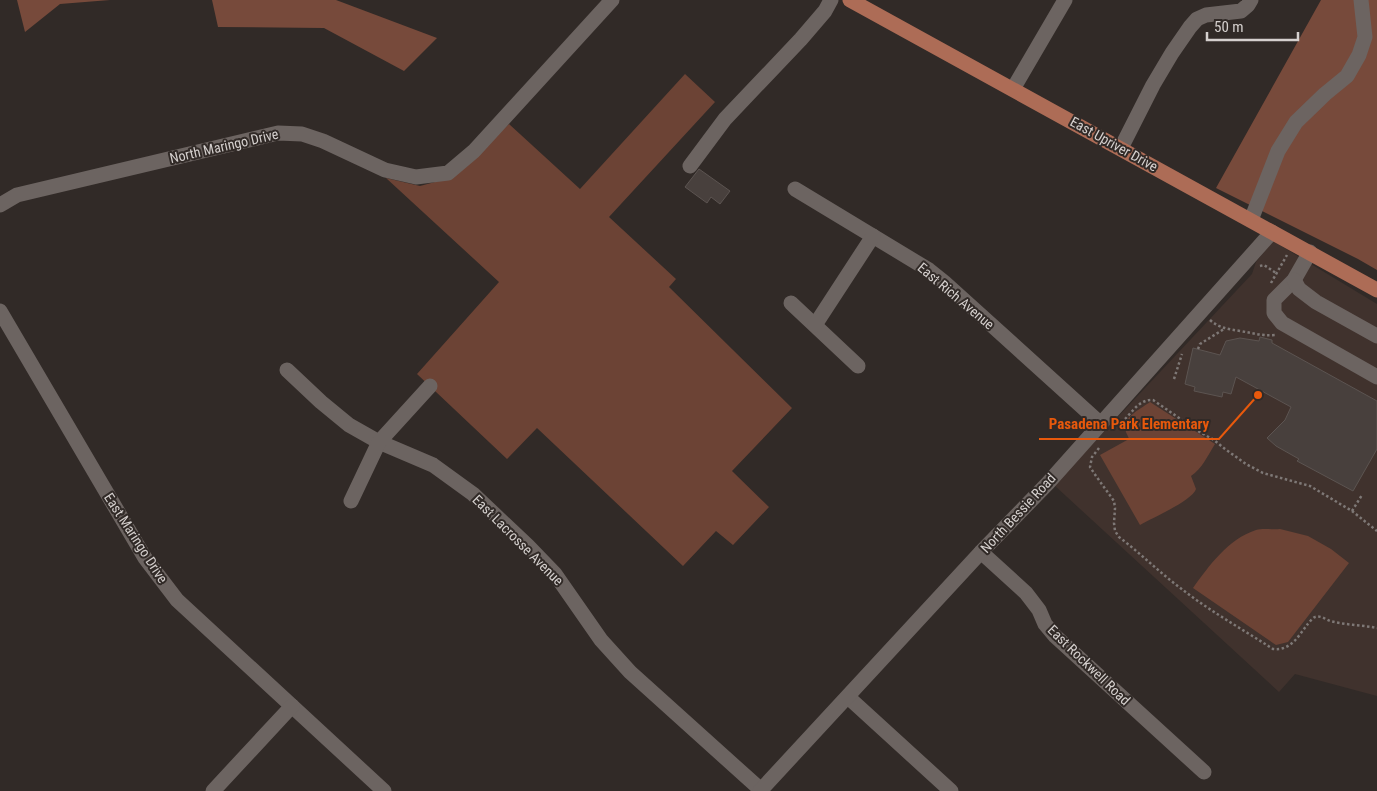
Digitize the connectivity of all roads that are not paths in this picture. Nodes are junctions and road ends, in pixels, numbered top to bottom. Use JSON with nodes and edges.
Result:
{"nodes":[{"id":1,"x":612,"y":0,"type":"edge"},
{"id":2,"x":831,"y":0,"type":"edge"},
{"id":3,"x":1065,"y":0,"type":"edge"},
{"id":4,"x":1251,"y":0,"type":"edge"},
{"id":5,"x":1361,"y":0,"type":"edge"},
{"id":6,"x":859,"y":2,"type":"edge"},
{"id":7,"x":1013,"y":89,"type":"junction"},
{"id":8,"x":1121,"y":148,"type":"junction"},
{"id":9,"x":690,"y":166,"type":"dead end"},
{"id":10,"x":795,"y":189,"type":"dead end"},
{"id":11,"x":0,"y":205,"type":"edge"},
{"id":12,"x":1251,"y":220,"type":"junction"},
{"id":13,"x":1272,"y":232,"type":"junction"},
{"id":14,"x":873,"y":236,"type":"junction"},
{"id":15,"x":1310,"y":252,"type":"junction"},
{"id":16,"x":1294,"y":280,"type":"junction"},
{"id":17,"x":1377,"y":290,"type":"edge"},
{"id":18,"x":791,"y":303,"type":"dead end"},
{"id":19,"x":0,"y":311,"type":"edge"},
{"id":20,"x":815,"y":325,"type":"junction"},
{"id":21,"x":1377,"y":336,"type":"edge"},
{"id":22,"x":858,"y":366,"type":"dead end"},
{"id":23,"x":287,"y":370,"type":"dead end"},
{"id":24,"x":1377,"y":377,"type":"edge"},
{"id":25,"x":430,"y":386,"type":"dead end"},
{"id":26,"x":1101,"y":424,"type":"junction"},
{"id":27,"x":378,"y":442,"type":"junction"},
{"id":28,"x":351,"y":500,"type":"dead end"},
{"id":29,"x":981,"y":552,"type":"junction"},
{"id":30,"x":848,"y":697,"type":"junction"},
{"id":31,"x":292,"y":706,"type":"junction"},
{"id":32,"x":1204,"y":772,"type":"dead end"},
{"id":33,"x":760,"y":790,"type":"edge"},
{"id":34,"x":213,"y":791,"type":"edge"},
{"id":35,"x":384,"y":791,"type":"edge"},
{"id":36,"x":951,"y":791,"type":"edge"}],
"edges":[{"from":1,"to":11,"type":"street","name":"North Maringo Drive"},
{"from":2,"to":9,"type":"street"},
{"from":3,"to":7,"type":"street"},
{"from":4,"to":8,"type":"street"},
{"from":5,"to":12,"type":"street"},
{"from":6,"to":7,"type":"main road","name":"East Upriver Drive"},
{"from":7,"to":8,"type":"main road","name":"East Upriver Drive"},
{"from":8,"to":12,"type":"main road","name":"East Upriver Drive"},
{"from":10,"to":14,"type":"street","name":"East Rich Avenue"},
{"from":12,"to":13,"type":"main road","name":"East Upriver Drive"},
{"from":13,"to":15,"type":"main road","name":"East Upriver Drive"},
{"from":13,"to":26,"type":"street","name":"North Bessie Road"},
{"from":14,"to":20,"type":"street"},
{"from":14,"to":26,"type":"street","name":"East Rich Avenue"},
{"from":15,"to":16,"type":"street"},
{"from":15,"to":17,"type":"main road","name":"East Upriver Drive"},
{"from":16,"to":21,"type":"street"},
{"from":16,"to":24,"type":"street"},
{"from":18,"to":20,"type":"street"},
{"from":19,"to":31,"type":"street","name":"East Maringo Drive"},
{"from":20,"to":22,"type":"street"},
{"from":23,"to":27,"type":"street","name":"East Lacrosse Avenue"},
{"from":25,"to":27,"type":"street"},
{"from":26,"to":29,"type":"street","name":"North Bessie Road"},
{"from":27,"to":28,"type":"street"},
{"from":27,"to":33,"type":"street","name":"East Lacrosse Avenue"},
{"from":29,"to":30,"type":"street","name":"North Bessie Road"},
{"from":29,"to":32,"type":"street","name":"East Rockwell Road"},
{"from":30,"to":33,"type":"street","name":"North Bessie Road"},
{"from":30,"to":36,"type":"street"},
{"from":31,"to":34,"type":"street"},
{"from":31,"to":35,"type":"street","name":"East Maringo Drive"}]}
